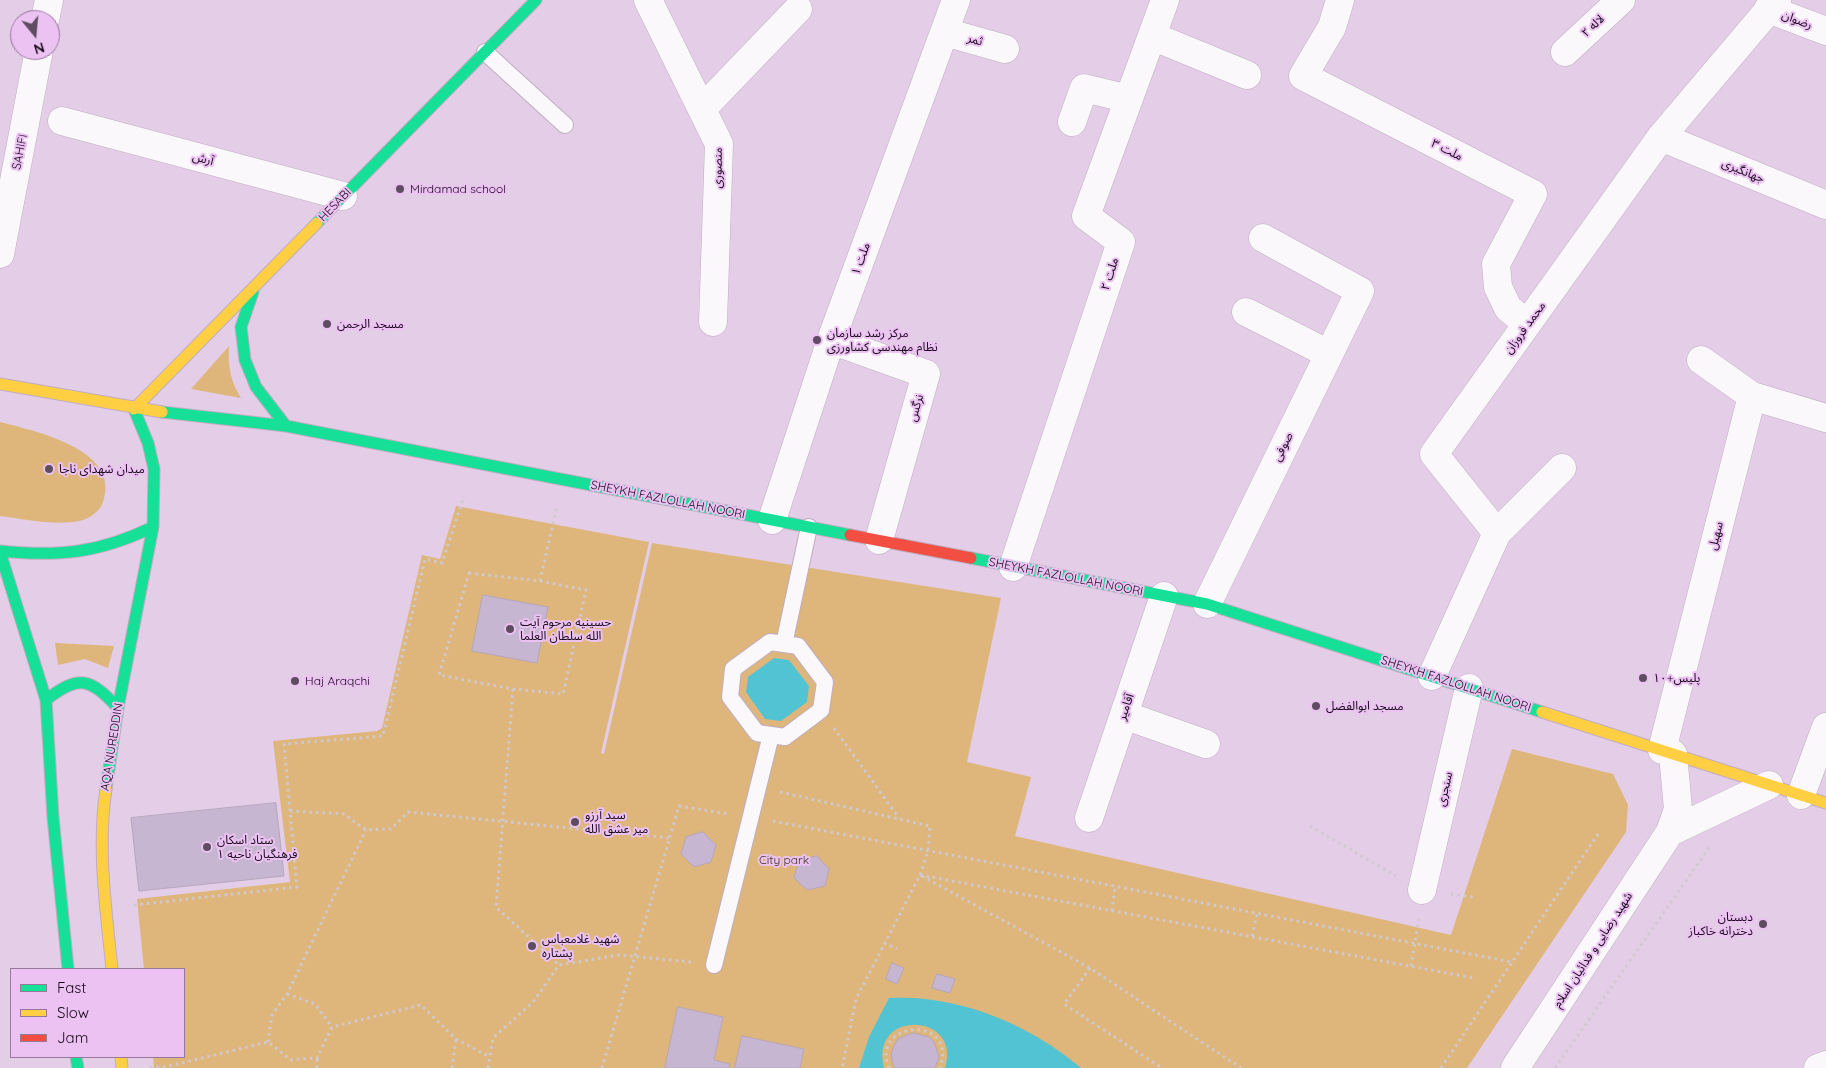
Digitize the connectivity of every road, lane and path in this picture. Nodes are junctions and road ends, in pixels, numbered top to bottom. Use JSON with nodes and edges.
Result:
{"nodes":[{"id":1,"x":536,"y":0,"type":"edge"},
{"id":2,"x":648,"y":0,"type":"edge"},
{"id":3,"x":956,"y":0,"type":"edge"},
{"id":4,"x":1165,"y":0,"type":"edge"},
{"id":5,"x":1340,"y":0,"type":"edge"},
{"id":6,"x":1621,"y":0,"type":"edge"},
{"id":7,"x":1773,"y":4,"type":"edge"},
{"id":8,"x":798,"y":9,"type":"dead end"},
{"id":9,"x":1826,"y":31,"type":"edge"},
{"id":10,"x":945,"y":32,"type":"junction"},
{"id":11,"x":1152,"y":36,"type":"junction"},
{"id":12,"x":1005,"y":49,"type":"dead end"},
{"id":13,"x":484,"y":52,"type":"junction"},
{"id":14,"x":1565,"y":52,"type":"dead end"},
{"id":15,"x":38,"y":60,"type":"edge"},
{"id":16,"x":1247,"y":75,"type":"dead end"},
{"id":17,"x":1129,"y":99,"type":"junction"},
{"id":18,"x":702,"y":109,"type":"junction"},
{"id":19,"x":62,"y":121,"type":"dead end"},
{"id":20,"x":1072,"y":122,"type":"dead end"},
{"id":21,"x":565,"y":125,"type":"dead end"},
{"id":22,"x":1660,"y":137,"type":"junction"},
{"id":23,"x":343,"y":196,"type":"junction"},
{"id":24,"x":1826,"y":205,"type":"edge"},
{"id":25,"x":1263,"y":238,"type":"dead end"},
{"id":26,"x":0,"y":254,"type":"edge"},
{"id":27,"x":256,"y":285,"type":"junction"},
{"id":28,"x":1246,"y":312,"type":"dead end"},
{"id":29,"x":713,"y":322,"type":"dead end"},
{"id":30,"x":1527,"y":324,"type":"junction"},
{"id":31,"x":831,"y":340,"type":"junction"},
{"id":32,"x":1329,"y":354,"type":"junction"},
{"id":33,"x":1701,"y":360,"type":"dead end"},
{"id":34,"x":0,"y":384,"type":"edge"},
{"id":35,"x":1752,"y":396,"type":"junction"},
{"id":36,"x":134,"y":409,"type":"junction"},
{"id":37,"x":1826,"y":418,"type":"edge"},
{"id":38,"x":286,"y":426,"type":"junction"},
{"id":39,"x":1562,"y":468,"type":"dead end"},
{"id":40,"x":563,"y":479,"type":"junction"},
{"id":41,"x":464,"y":496,"type":"dead end"},
{"id":42,"x":772,"y":520,"type":"junction"},
{"id":43,"x":154,"y":527,"type":"junction"},
{"id":44,"x":809,"y":527,"type":"junction"},
{"id":45,"x":1497,"y":533,"type":"junction"},
{"id":46,"x":879,"y":540,"type":"junction"},
{"id":47,"x":0,"y":552,"type":"edge"},
{"id":48,"x":1013,"y":566,"type":"junction"},
{"id":49,"x":540,"y":581,"type":"junction"},
{"id":50,"x":1164,"y":596,"type":"junction"},
{"id":51,"x":1207,"y":604,"type":"junction"},
{"id":52,"x":784,"y":644,"type":"junction"},
{"id":53,"x":1432,"y":676,"type":"junction"},
{"id":54,"x":1469,"y":688,"type":"junction"},
{"id":55,"x":513,"y":689,"type":"junction"},
{"id":56,"x":46,"y":700,"type":"junction"},
{"id":57,"x":118,"y":708,"type":"junction"},
{"id":58,"x":821,"y":710,"type":"junction"},
{"id":59,"x":1124,"y":715,"type":"junction"},
{"id":60,"x":1826,"y":728,"type":"edge"},
{"id":61,"x":771,"y":735,"type":"junction"},
{"id":62,"x":1206,"y":744,"type":"dead end"},
{"id":63,"x":1667,"y":752,"type":"junction"},
{"id":64,"x":1769,"y":785,"type":"junction"},
{"id":65,"x":758,"y":787,"type":"junction"},
{"id":66,"x":1814,"y":799,"type":"edge"},
{"id":67,"x":290,"y":811,"type":"junction"},
{"id":68,"x":751,"y":817,"type":"junction"},
{"id":69,"x":1089,"y":818,"type":"dead end"},
{"id":70,"x":900,"y":819,"type":"junction"},
{"id":71,"x":501,"y":822,"type":"junction"},
{"id":72,"x":1310,"y":826,"type":"dead end"},
{"id":73,"x":366,"y":830,"type":"junction"},
{"id":74,"x":1600,"y":831,"type":"dead end"},
{"id":75,"x":1670,"y":832,"type":"junction"},
{"id":76,"x":670,"y":838,"type":"junction"},
{"id":77,"x":1711,"y":845,"type":"dead end"},
{"id":78,"x":928,"y":851,"type":"junction"},
{"id":79,"x":920,"y":875,"type":"junction"},
{"id":80,"x":1115,"y":886,"type":"junction"},
{"id":81,"x":1422,"y":890,"type":"junction"},
{"id":82,"x":139,"y":904,"type":"dead end"},
{"id":83,"x":1112,"y":911,"type":"junction"},
{"id":84,"x":1257,"y":914,"type":"junction"},
{"id":85,"x":1252,"y":936,"type":"junction"},
{"id":86,"x":884,"y":943,"type":"junction"},
{"id":87,"x":1416,"y":944,"type":"junction"},
{"id":88,"x":897,"y":949,"type":"dead end"},
{"id":89,"x":634,"y":957,"type":"junction"},
{"id":90,"x":1512,"y":962,"type":"junction"},
{"id":91,"x":559,"y":965,"type":"junction"},
{"id":92,"x":714,"y":965,"type":"joint"},
{"id":93,"x":1411,"y":966,"type":"junction"},
{"id":94,"x":68,"y":968,"type":"edge"},
{"id":95,"x":112,"y":968,"type":"edge"},
{"id":96,"x":1090,"y":968,"type":"junction"},
{"id":97,"x":1474,"y":978,"type":"dead end"},
{"id":98,"x":287,"y":994,"type":"junction"},
{"id":99,"x":332,"y":1027,"type":"junction"},
{"id":100,"x":456,"y":1039,"type":"junction"},
{"id":101,"x":268,"y":1042,"type":"junction"},
{"id":102,"x":488,"y":1056,"type":"junction"},
{"id":103,"x":317,"y":1058,"type":"junction"},
{"id":104,"x":1826,"y":1065,"type":"edge"},
{"id":105,"x":141,"y":1067,"type":"edge"},
{"id":106,"x":165,"y":1068,"type":"edge"},
{"id":107,"x":317,"y":1068,"type":"edge"},
{"id":108,"x":452,"y":1068,"type":"edge"},
{"id":109,"x":488,"y":1068,"type":"edge"},
{"id":110,"x":602,"y":1068,"type":"edge"},
{"id":111,"x":842,"y":1068,"type":"edge"},
{"id":112,"x":889,"y":1068,"type":"edge"},
{"id":113,"x":940,"y":1068,"type":"edge"},
{"id":114,"x":1162,"y":1068,"type":"edge"},
{"id":115,"x":1240,"y":1068,"type":"edge"},
{"id":116,"x":1440,"y":1068,"type":"edge"},
{"id":117,"x":1515,"y":1068,"type":"edge"},
{"id":118,"x":1555,"y":1068,"type":"edge"},
{"id":119,"x":1818,"y":1068,"type":"edge"}],
"edges":[{"from":1,"to":13,"type":"street","name":"HESABI"},
{"from":2,"to":18,"type":"street","name":"منصوری"},
{"from":3,"to":10,"type":"street","name":"ملت ۱"},
{"from":4,"to":11,"type":"street","name":"ملت ۲"},
{"from":5,"to":30,"type":"street","name":"ملت ۳"},
{"from":6,"to":14,"type":"street","name":"لاله ۲"},
{"from":7,"to":9,"type":"street","name":"رضوان"},
{"from":7,"to":22,"type":"street","name":"محمد فروزان"},
{"from":8,"to":18,"type":"street"},
{"from":10,"to":12,"type":"street","name":"ثمر"},
{"from":10,"to":31,"type":"street","name":"ملت ۱"},
{"from":11,"to":16,"type":"street"},
{"from":11,"to":17,"type":"street","name":"ملت ۲"},
{"from":13,"to":21,"type":"lane"},
{"from":13,"to":23,"type":"street","name":"HESABI"},
{"from":15,"to":26,"type":"street","name":"SAHIFI"},
{"from":17,"to":20,"type":"street"},
{"from":17,"to":48,"type":"street","name":"ملت ۲"},
{"from":18,"to":29,"type":"street","name":"منصوری"},
{"from":19,"to":23,"type":"street","name":"آرش"},
{"from":22,"to":24,"type":"street","name":"جهانگیری"},
{"from":22,"to":30,"type":"street","name":"محمد فروزان"},
{"from":23,"to":27,"type":"street","name":"HESABI"},
{"from":25,"to":32,"type":"street","name":"صوفی"},
{"from":27,"to":36,"type":"street","name":"HESABI"},
{"from":27,"to":38,"type":"street"},
{"from":28,"to":32,"type":"street"},
{"from":30,"to":45,"type":"street","name":"محمد فروزان"},
{"from":31,"to":42,"type":"street","name":"ملت ۱"},
{"from":31,"to":46,"type":"street","name":"نرگس"},
{"from":32,"to":51,"type":"street","name":"صوفی"},
{"from":33,"to":35,"type":"street"},
{"from":34,"to":36,"type":"street","name":"SHEYKH FAZLOLLAH NOORI"},
{"from":35,"to":37,"type":"street"},
{"from":35,"to":63,"type":"street","name":"سهیل"},
{"from":36,"to":38,"type":"street","name":"SHEYKH FAZLOLLAH NOORI"},
{"from":36,"to":43,"type":"street","name":"AQA NUREDDIN"},
{"from":38,"to":40,"type":"street","name":"SHEYKH FAZLOLLAH NOORI"},
{"from":39,"to":45,"type":"street"},
{"from":40,"to":42,"type":"street","name":"SHEYKH FAZLOLLAH NOORI"},
{"from":40,"to":49,"type":"path"},
{"from":41,"to":67,"type":"path"},
{"from":42,"to":44,"type":"street","name":"SHEYKH FAZLOLLAH NOORI"},
{"from":43,"to":47,"type":"street"},
{"from":43,"to":57,"type":"street","name":"AQA NUREDDIN"},
{"from":44,"to":46,"type":"street","name":"SHEYKH FAZLOLLAH NOORI"},
{"from":44,"to":52,"type":"lane"},
{"from":45,"to":53,"type":"street"},
{"from":46,"to":48,"type":"street","name":"SHEYKH FAZLOLLAH NOORI"},
{"from":47,"to":56,"type":"street"},
{"from":48,"to":50,"type":"street","name":"SHEYKH FAZLOLLAH NOORI"},
{"from":49,"to":55,"type":"path"},
{"from":49,"to":55,"type":"path"},
{"from":50,"to":51,"type":"street","name":"SHEYKH FAZLOLLAH NOORI"},
{"from":50,"to":59,"type":"street","name":"آقامیر"},
{"from":51,"to":53,"type":"street","name":"SHEYKH FAZLOLLAH NOORI"},
{"from":52,"to":58,"type":"lane"},
{"from":52,"to":61,"type":"lane"},
{"from":53,"to":54,"type":"street","name":"SHEYKH FAZLOLLAH NOORI"},
{"from":54,"to":63,"type":"street","name":"SHEYKH FAZLOLLAH NOORI"},
{"from":54,"to":81,"type":"street","name":"سنجری"},
{"from":55,"to":71,"type":"path"},
{"from":56,"to":57,"type":"street"},
{"from":56,"to":94,"type":"street"},
{"from":57,"to":95,"type":"street","name":"AQA NUREDDIN"},
{"from":58,"to":61,"type":"lane"},
{"from":58,"to":70,"type":"path"},
{"from":59,"to":62,"type":"street"},
{"from":59,"to":69,"type":"street","name":"آقامیر"},
{"from":60,"to":66,"type":"street"},
{"from":61,"to":65,"type":"lane"},
{"from":63,"to":64,"type":"street","name":"SHEYKH FAZLOLLAH NOORI"},
{"from":63,"to":75,"type":"street","name":"شهید رضایی و فدائیان اسلام"},
{"from":64,"to":66,"type":"street","name":"SHEYKH FAZLOLLAH NOORI"},
{"from":64,"to":75,"type":"street"},
{"from":65,"to":68,"type":"lane"},
{"from":65,"to":70,"type":"path"},
{"from":67,"to":73,"type":"path"},
{"from":67,"to":82,"type":"path"},
{"from":68,"to":76,"type":"path"},
{"from":68,"to":78,"type":"path"},
{"from":68,"to":92,"type":"lane"},
{"from":70,"to":78,"type":"path"},
{"from":71,"to":73,"type":"path"},
{"from":71,"to":76,"type":"path"},
{"from":71,"to":91,"type":"path"},
{"from":72,"to":81,"type":"path"},
{"from":73,"to":98,"type":"path"},
{"from":74,"to":90,"type":"path"},
{"from":75,"to":117,"type":"street","name":"شهید رضایی و فدائیان اسلام"},
{"from":76,"to":89,"type":"path"},
{"from":77,"to":118,"type":"path"},
{"from":78,"to":79,"type":"path"},
{"from":78,"to":80,"type":"path"},
{"from":79,"to":83,"type":"path"},
{"from":79,"to":86,"type":"path"},
{"from":79,"to":96,"type":"path"},
{"from":80,"to":83,"type":"path"},
{"from":80,"to":84,"type":"path"},
{"from":81,"to":87,"type":"path"},
{"from":83,"to":85,"type":"path"},
{"from":84,"to":85,"type":"path"},
{"from":84,"to":87,"type":"path"},
{"from":85,"to":93,"type":"path"},
{"from":86,"to":88,"type":"path"},
{"from":86,"to":111,"type":"path"},
{"from":87,"to":90,"type":"path"},
{"from":87,"to":93,"type":"path"},
{"from":89,"to":91,"type":"path"},
{"from":89,"to":92,"type":"path"},
{"from":89,"to":110,"type":"path"},
{"from":90,"to":116,"type":"path"},
{"from":91,"to":102,"type":"path"},
{"from":93,"to":97,"type":"path"},
{"from":96,"to":114,"type":"path"},
{"from":96,"to":115,"type":"path"},
{"from":98,"to":99,"type":"path"},
{"from":98,"to":101,"type":"path"},
{"from":99,"to":100,"type":"path"},
{"from":99,"to":103,"type":"path"},
{"from":100,"to":102,"type":"path"},
{"from":100,"to":108,"type":"path"},
{"from":101,"to":103,"type":"path"},
{"from":101,"to":106,"type":"path"},
{"from":102,"to":109,"type":"path"},
{"from":103,"to":107,"type":"path"},
{"from":104,"to":119,"type":"street"},
{"from":105,"to":106,"type":"path"},
{"from":112,"to":113,"type":"path"}]}
